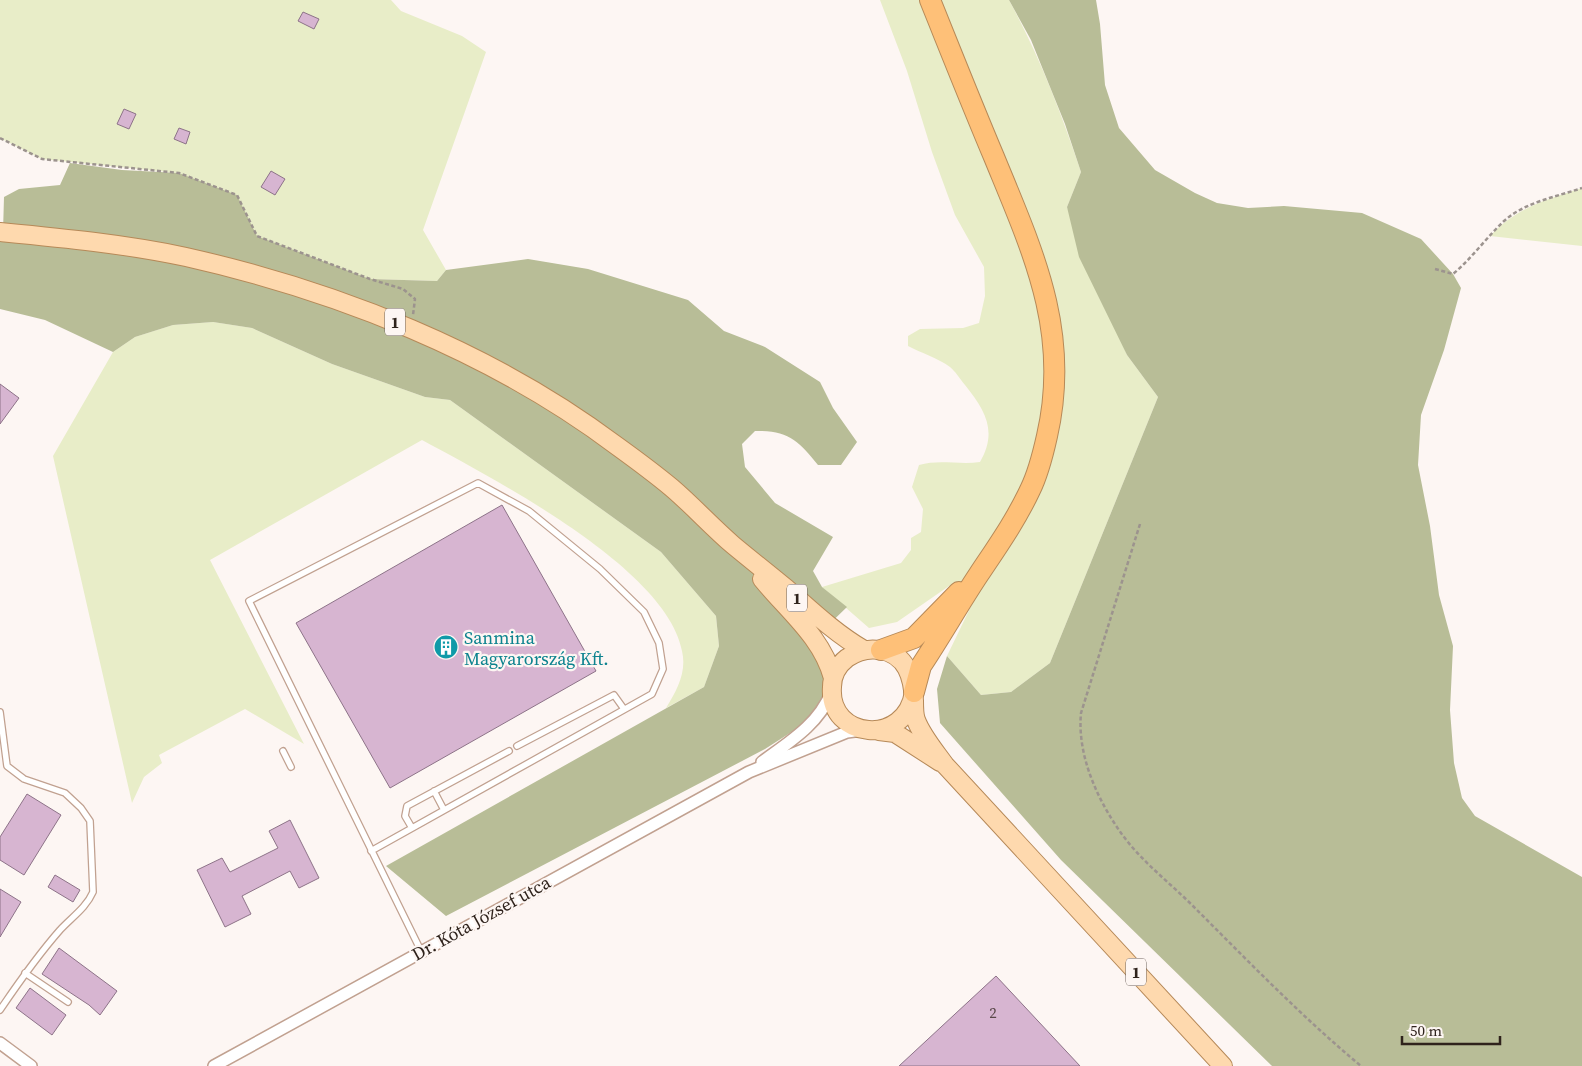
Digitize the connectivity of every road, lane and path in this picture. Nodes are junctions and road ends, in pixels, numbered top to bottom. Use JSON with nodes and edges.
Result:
{"nodes":[{"id":1,"x":930,"y":0,"type":"edge"},
{"id":2,"x":0,"y":138,"type":"edge"},
{"id":3,"x":1582,"y":188,"type":"edge"},
{"id":4,"x":0,"y":232,"type":"edge"},
{"id":5,"x":1435,"y":269,"type":"dead end"},
{"id":6,"x":408,"y":328,"type":"junction"},
{"id":7,"x":1140,"y":524,"type":"dead end"},
{"id":8,"x":732,"y":544,"type":"junction"},
{"id":9,"x":978,"y":576,"type":"junction"},
{"id":10,"x":873,"y":650,"type":"junction"},
{"id":11,"x":832,"y":685,"type":"junction"},
{"id":12,"x":914,"y":692,"type":"junction"},
{"id":13,"x":624,"y":709,"type":"junction"},
{"id":14,"x":0,"y":712,"type":"edge"},
{"id":15,"x":872,"y":730,"type":"junction"},
{"id":16,"x":517,"y":746,"type":"dead end"},
{"id":17,"x":283,"y":751,"type":"dead end"},
{"id":18,"x":509,"y":751,"type":"dead end"},
{"id":19,"x":945,"y":765,"type":"junction"},
{"id":20,"x":291,"y":767,"type":"dead end"},
{"id":21,"x":749,"y":772,"type":"junction"},
{"id":22,"x":434,"y":791,"type":"junction"},
{"id":23,"x":444,"y":810,"type":"junction"},
{"id":24,"x":412,"y":828,"type":"junction"},
{"id":25,"x":371,"y":851,"type":"junction"},
{"id":26,"x":421,"y":951,"type":"junction"},
{"id":27,"x":25,"y":973,"type":"junction"},
{"id":28,"x":68,"y":1002,"type":"dead end"},
{"id":29,"x":0,"y":1010,"type":"edge"},
{"id":30,"x":0,"y":1043,"type":"edge"},
{"id":31,"x":31,"y":1066,"type":"edge"},
{"id":32,"x":214,"y":1066,"type":"edge"},
{"id":33,"x":1224,"y":1066,"type":"edge"},
{"id":34,"x":1361,"y":1066,"type":"edge"}],
"edges":[{"from":1,"to":9,"type":"highway"},
{"from":2,"to":6,"type":"path"},
{"from":3,"to":5,"type":"path"},
{"from":4,"to":6,"type":"main road","number":"1"},
{"from":6,"to":8,"type":"main road","number":"1"},
{"from":7,"to":34,"type":"path"},
{"from":8,"to":10,"type":"main road","number":"1"},
{"from":8,"to":11,"type":"main road","number":"1"},
{"from":9,"to":10,"type":"highway"},
{"from":9,"to":12,"type":"highway"},
{"from":10,"to":11,"type":"main road"},
{"from":10,"to":12,"type":"main road","number":"1"},
{"from":11,"to":15,"type":"main road","number":"1"},
{"from":11,"to":21,"type":"street"},
{"from":12,"to":15,"type":"main road"},
{"from":12,"to":19,"type":"main road","number":"1"},
{"from":13,"to":16,"type":"lane"},
{"from":13,"to":23,"type":"lane"},
{"from":13,"to":25,"type":"lane"},
{"from":14,"to":27,"type":"lane"},
{"from":15,"to":19,"type":"main road","number":"1"},
{"from":15,"to":21,"type":"street"},
{"from":17,"to":20,"type":"lane"},
{"from":18,"to":22,"type":"lane"},
{"from":19,"to":33,"type":"main road","number":"1"},
{"from":21,"to":26,"type":"street","name":"Dr. Kóta József utca"},
{"from":22,"to":23,"type":"lane"},
{"from":22,"to":24,"type":"lane"},
{"from":23,"to":24,"type":"lane"},
{"from":24,"to":25,"type":"lane"},
{"from":25,"to":26,"type":"lane"},
{"from":26,"to":32,"type":"street","name":"Dr. Kóta József utca"},
{"from":27,"to":28,"type":"lane"},
{"from":27,"to":29,"type":"lane"},
{"from":30,"to":31,"type":"street"}]}
